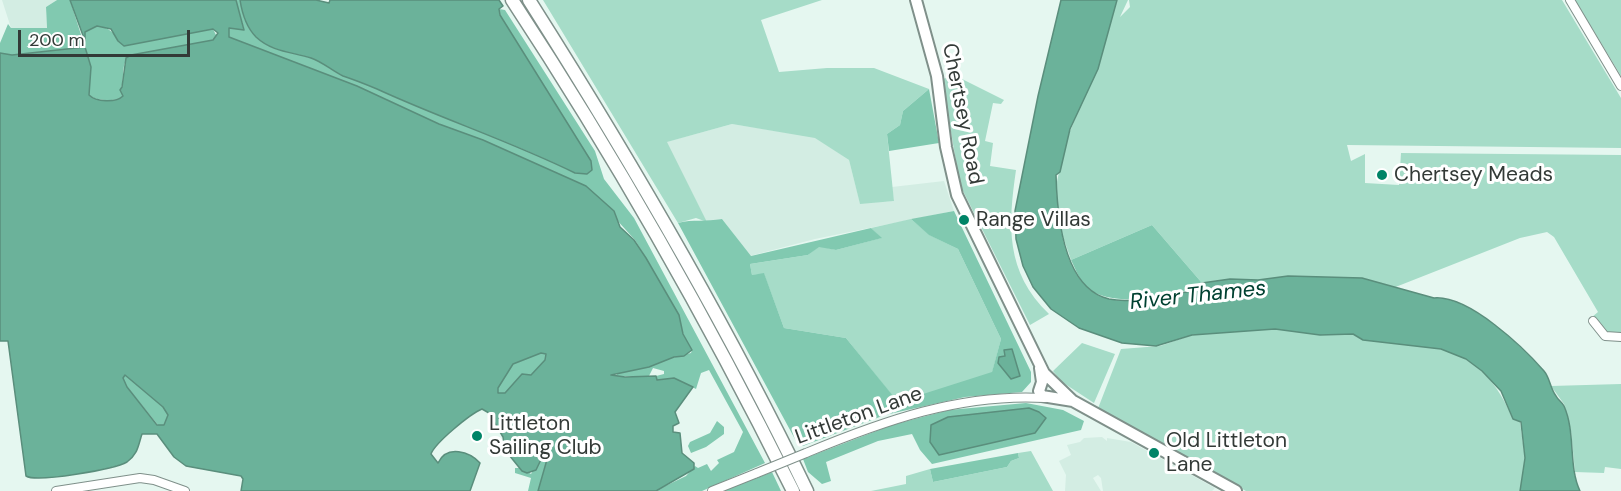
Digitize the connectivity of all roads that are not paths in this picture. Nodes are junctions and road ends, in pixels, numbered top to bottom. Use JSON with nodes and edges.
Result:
{"nodes":[{"id":1,"x":512,"y":0,"type":"edge"},
{"id":2,"x":529,"y":0,"type":"edge"},
{"id":3,"x":916,"y":0,"type":"edge"},
{"id":4,"x":1570,"y":0,"type":"edge"},
{"id":5,"x":1621,"y":86,"type":"edge"},
{"id":6,"x":1593,"y":321,"type":"dead end"},
{"id":7,"x":1621,"y":337,"type":"edge"},
{"id":8,"x":1047,"y":388,"type":"junction"},
{"id":9,"x":56,"y":491,"type":"edge"},
{"id":10,"x":185,"y":491,"type":"edge"},
{"id":11,"x":712,"y":491,"type":"edge"},
{"id":12,"x":793,"y":491,"type":"edge"},
{"id":13,"x":807,"y":491,"type":"edge"},
{"id":14,"x":1236,"y":491,"type":"edge"}],
"edges":[{"from":1,"to":12,"type":"highway"},
{"from":2,"to":13,"type":"highway"},
{"from":3,"to":8,"type":"main road","name":"Chertsey Road"},
{"from":4,"to":5,"type":"street"},
{"from":6,"to":7,"type":"street"},
{"from":8,"to":11,"type":"street","name":"Littleton Lane","bridge":true},
{"from":8,"to":14,"type":"main road"},
{"from":9,"to":10,"type":"street"}]}
